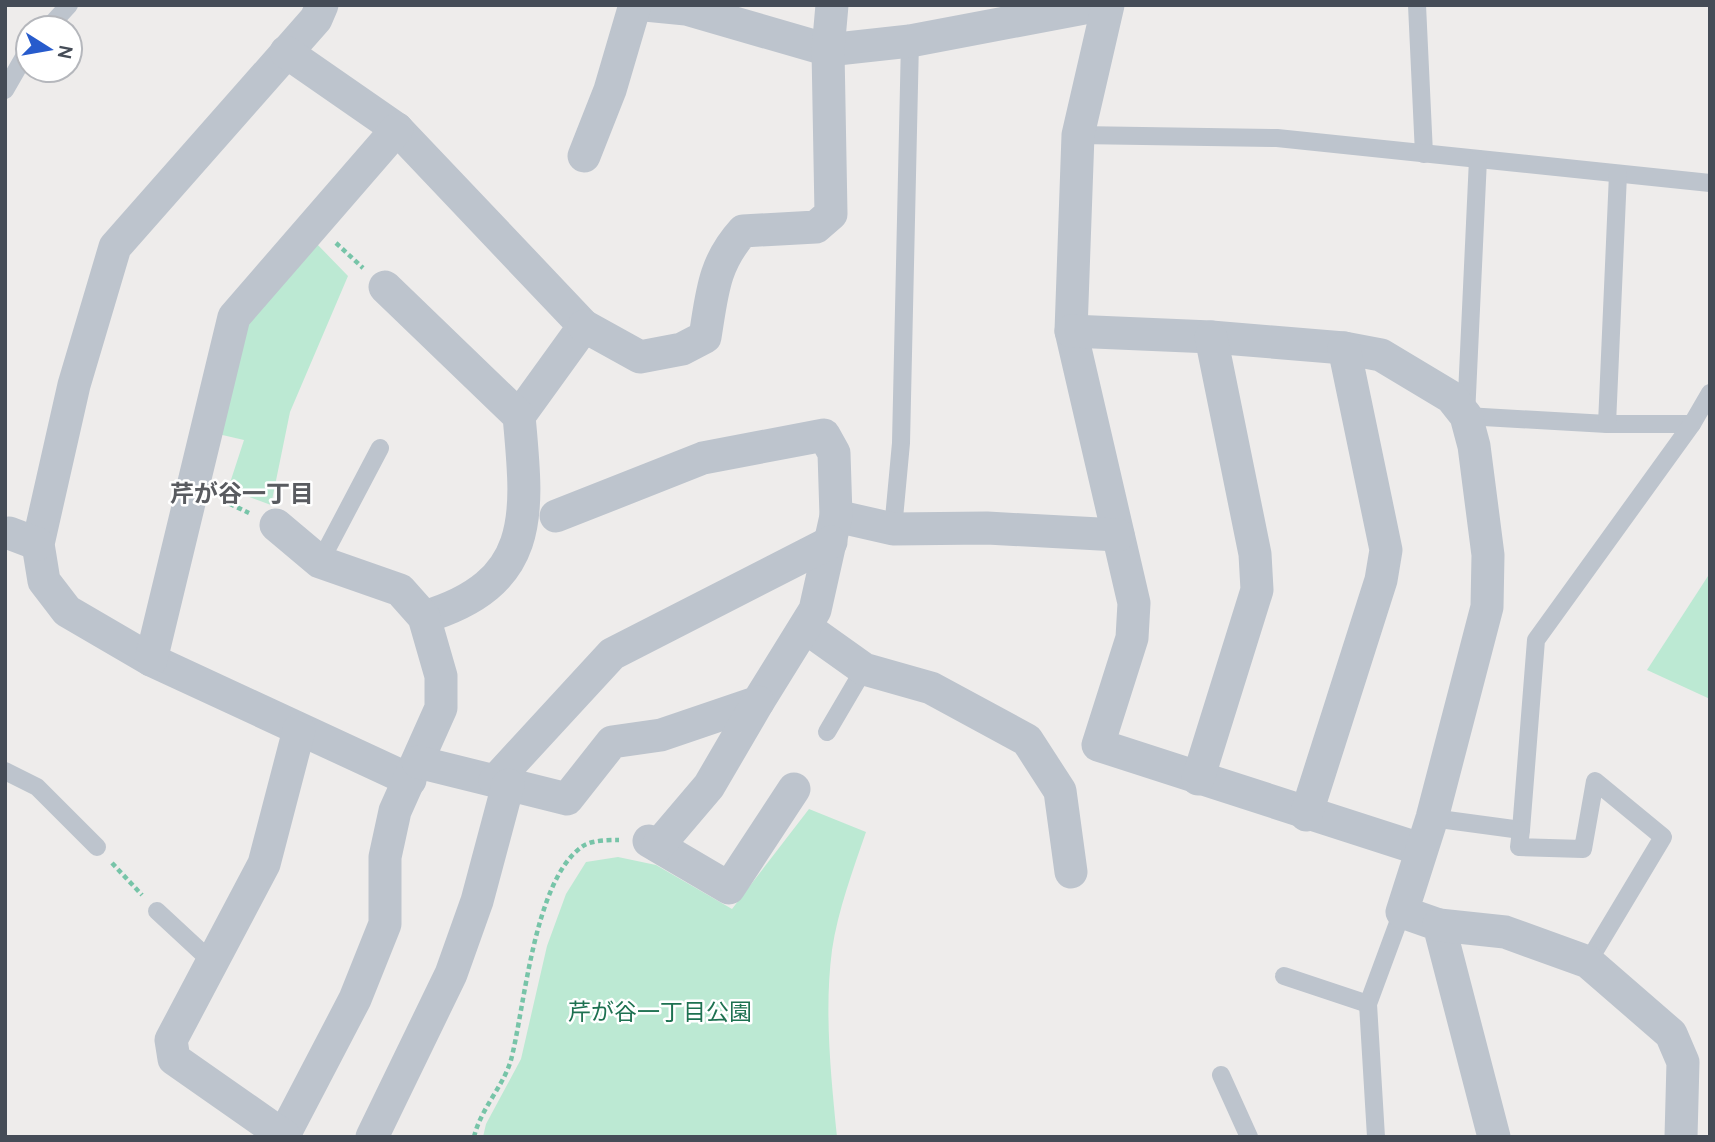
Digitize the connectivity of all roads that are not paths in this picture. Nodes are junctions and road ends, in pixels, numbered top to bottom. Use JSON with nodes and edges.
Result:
{"nodes":[{"id":1,"x":322,"y":5,"type":"edge"},
{"id":2,"x":635,"y":5,"type":"edge"},
{"id":3,"x":645,"y":5,"type":"edge"},
{"id":4,"x":832,"y":5,"type":"edge"},
{"id":5,"x":1100,"y":5,"type":"edge"},
{"id":6,"x":1108,"y":5,"type":"edge"},
{"id":7,"x":1417,"y":5,"type":"edge"},
{"id":8,"x":910,"y":41,"type":"junction"},
{"id":9,"x":828,"y":50,"type":"junction"},
{"id":10,"x":286,"y":52,"type":"junction"},
{"id":11,"x":14,"y":74,"type":"edge"},
{"id":12,"x":5,"y":90,"type":"edge"},
{"id":13,"x":397,"y":129,"type":"junction"},
{"id":14,"x":1078,"y":135,"type":"junction"},
{"id":15,"x":1424,"y":154,"type":"junction"},
{"id":16,"x":584,"y":156,"type":"dead end"},
{"id":17,"x":1478,"y":159,"type":"junction"},
{"id":18,"x":1618,"y":174,"type":"junction"},
{"id":19,"x":1710,"y":183,"type":"edge"},
{"id":20,"x":385,"y":288,"type":"road end"},
{"id":21,"x":584,"y":326,"type":"junction"},
{"id":22,"x":1071,"y":331,"type":"junction"},
{"id":23,"x":1211,"y":337,"type":"junction"},
{"id":24,"x":1345,"y":348,"type":"junction"},
{"id":25,"x":1710,"y":393,"type":"edge"},
{"id":26,"x":519,"y":416,"type":"junction"},
{"id":27,"x":1466,"y":416,"type":"junction"},
{"id":28,"x":1606,"y":424,"type":"junction"},
{"id":29,"x":1692,"y":424,"type":"junction"},
{"id":30,"x":380,"y":448,"type":"dead end"},
{"id":31,"x":556,"y":516,"type":"dead end"},
{"id":32,"x":276,"y":525,"type":"road end"},
{"id":33,"x":833,"y":529,"type":"junction"},
{"id":34,"x":894,"y":529,"type":"junction"},
{"id":35,"x":1118,"y":534,"type":"junction"},
{"id":36,"x":320,"y":562,"type":"junction"},
{"id":37,"x":424,"y":617,"type":"junction"},
{"id":38,"x":804,"y":627,"type":"junction"},
{"id":39,"x":151,"y":660,"type":"junction"},
{"id":40,"x":864,"y":669,"type":"junction"},
{"id":41,"x":758,"y":702,"type":"junction"},
{"id":42,"x":299,"y":730,"type":"junction"},
{"id":43,"x":827,"y":732,"type":"dead end"},
{"id":44,"x":5,"y":771,"type":"edge"},
{"id":45,"x":414,"y":771,"type":"junction"},
{"id":46,"x":1198,"y":779,"type":"junction"},
{"id":47,"x":501,"y":783,"type":"junction"},
{"id":48,"x":794,"y":789,"type":"dead end"},
{"id":49,"x":1306,"y":815,"type":"junction"},
{"id":50,"x":1432,"y":818,"type":"junction"},
{"id":51,"x":1521,"y":830,"type":"junction"},
{"id":52,"x":97,"y":847,"type":"road end"},
{"id":53,"x":1420,"y":849,"type":"junction"},
{"id":54,"x":1071,"y":872,"type":"dead end"},
{"id":55,"x":157,"y":911,"type":"road end"},
{"id":56,"x":1402,"y":912,"type":"junction"},
{"id":57,"x":1439,"y":925,"type":"junction"},
{"id":58,"x":212,"y":962,"type":"junction"},
{"id":59,"x":1588,"y":962,"type":"junction"},
{"id":60,"x":1284,"y":976,"type":"dead end"},
{"id":61,"x":1368,"y":1004,"type":"junction"},
{"id":62,"x":1221,"y":1075,"type":"dead end"},
{"id":63,"x":284,"y":1137,"type":"edge"},
{"id":64,"x":372,"y":1137,"type":"edge"},
{"id":65,"x":1249,"y":1137,"type":"edge"},
{"id":66,"x":1376,"y":1137,"type":"edge"},
{"id":67,"x":1494,"y":1137,"type":"edge"},
{"id":68,"x":1681,"y":1137,"type":"edge"}],
"edges":[{"from":1,"to":10,"type":"street"},
{"from":2,"to":16,"type":"street"},
{"from":3,"to":9,"type":"street"},
{"from":4,"to":9,"type":"street"},
{"from":5,"to":8,"type":"street"},
{"from":6,"to":14,"type":"street"},
{"from":7,"to":15,"type":"lane"},
{"from":8,"to":9,"type":"street"},
{"from":8,"to":34,"type":"lane"},
{"from":9,"to":21,"type":"street"},
{"from":10,"to":13,"type":"street"},
{"from":10,"to":39,"type":"street"},
{"from":11,"to":12,"type":"lane"},
{"from":13,"to":21,"type":"street"},
{"from":13,"to":39,"type":"street"},
{"from":14,"to":15,"type":"lane"},
{"from":14,"to":22,"type":"street"},
{"from":15,"to":17,"type":"lane"},
{"from":17,"to":18,"type":"lane"},
{"from":17,"to":27,"type":"lane"},
{"from":18,"to":19,"type":"lane"},
{"from":18,"to":28,"type":"lane"},
{"from":20,"to":26,"type":"street"},
{"from":21,"to":26,"type":"street"},
{"from":22,"to":23,"type":"street"},
{"from":22,"to":35,"type":"street"},
{"from":23,"to":24,"type":"street"},
{"from":23,"to":46,"type":"street"},
{"from":24,"to":27,"type":"street"},
{"from":24,"to":49,"type":"street"},
{"from":25,"to":29,"type":"lane"},
{"from":26,"to":37,"type":"street"},
{"from":27,"to":28,"type":"lane"},
{"from":27,"to":50,"type":"street"},
{"from":28,"to":29,"type":"lane"},
{"from":29,"to":51,"type":"lane"},
{"from":30,"to":36,"type":"lane"},
{"from":31,"to":33,"type":"street"},
{"from":32,"to":36,"type":"street"},
{"from":33,"to":34,"type":"street"},
{"from":33,"to":38,"type":"street"},
{"from":33,"to":47,"type":"street"},
{"from":34,"to":35,"type":"street"},
{"from":35,"to":46,"type":"street"},
{"from":36,"to":37,"type":"street"},
{"from":37,"to":45,"type":"street"},
{"from":38,"to":40,"type":"street"},
{"from":38,"to":41,"type":"street"},
{"from":39,"to":42,"type":"street"},
{"from":40,"to":43,"type":"lane"},
{"from":40,"to":54,"type":"street"},
{"from":41,"to":47,"type":"street"},
{"from":41,"to":48,"type":"street"},
{"from":42,"to":45,"type":"street"},
{"from":42,"to":58,"type":"street"},
{"from":44,"to":52,"type":"lane"},
{"from":45,"to":47,"type":"street"},
{"from":45,"to":63,"type":"street"},
{"from":46,"to":49,"type":"street"},
{"from":47,"to":64,"type":"street"},
{"from":49,"to":53,"type":"street"},
{"from":50,"to":51,"type":"lane"},
{"from":50,"to":53,"type":"street"},
{"from":51,"to":59,"type":"lane"},
{"from":53,"to":56,"type":"street"},
{"from":55,"to":58,"type":"lane"},
{"from":56,"to":57,"type":"street"},
{"from":56,"to":61,"type":"lane"},
{"from":57,"to":59,"type":"street"},
{"from":57,"to":67,"type":"street"},
{"from":58,"to":63,"type":"street"},
{"from":59,"to":68,"type":"street"},
{"from":60,"to":61,"type":"lane"},
{"from":61,"to":66,"type":"lane"},
{"from":62,"to":65,"type":"lane"}]}
